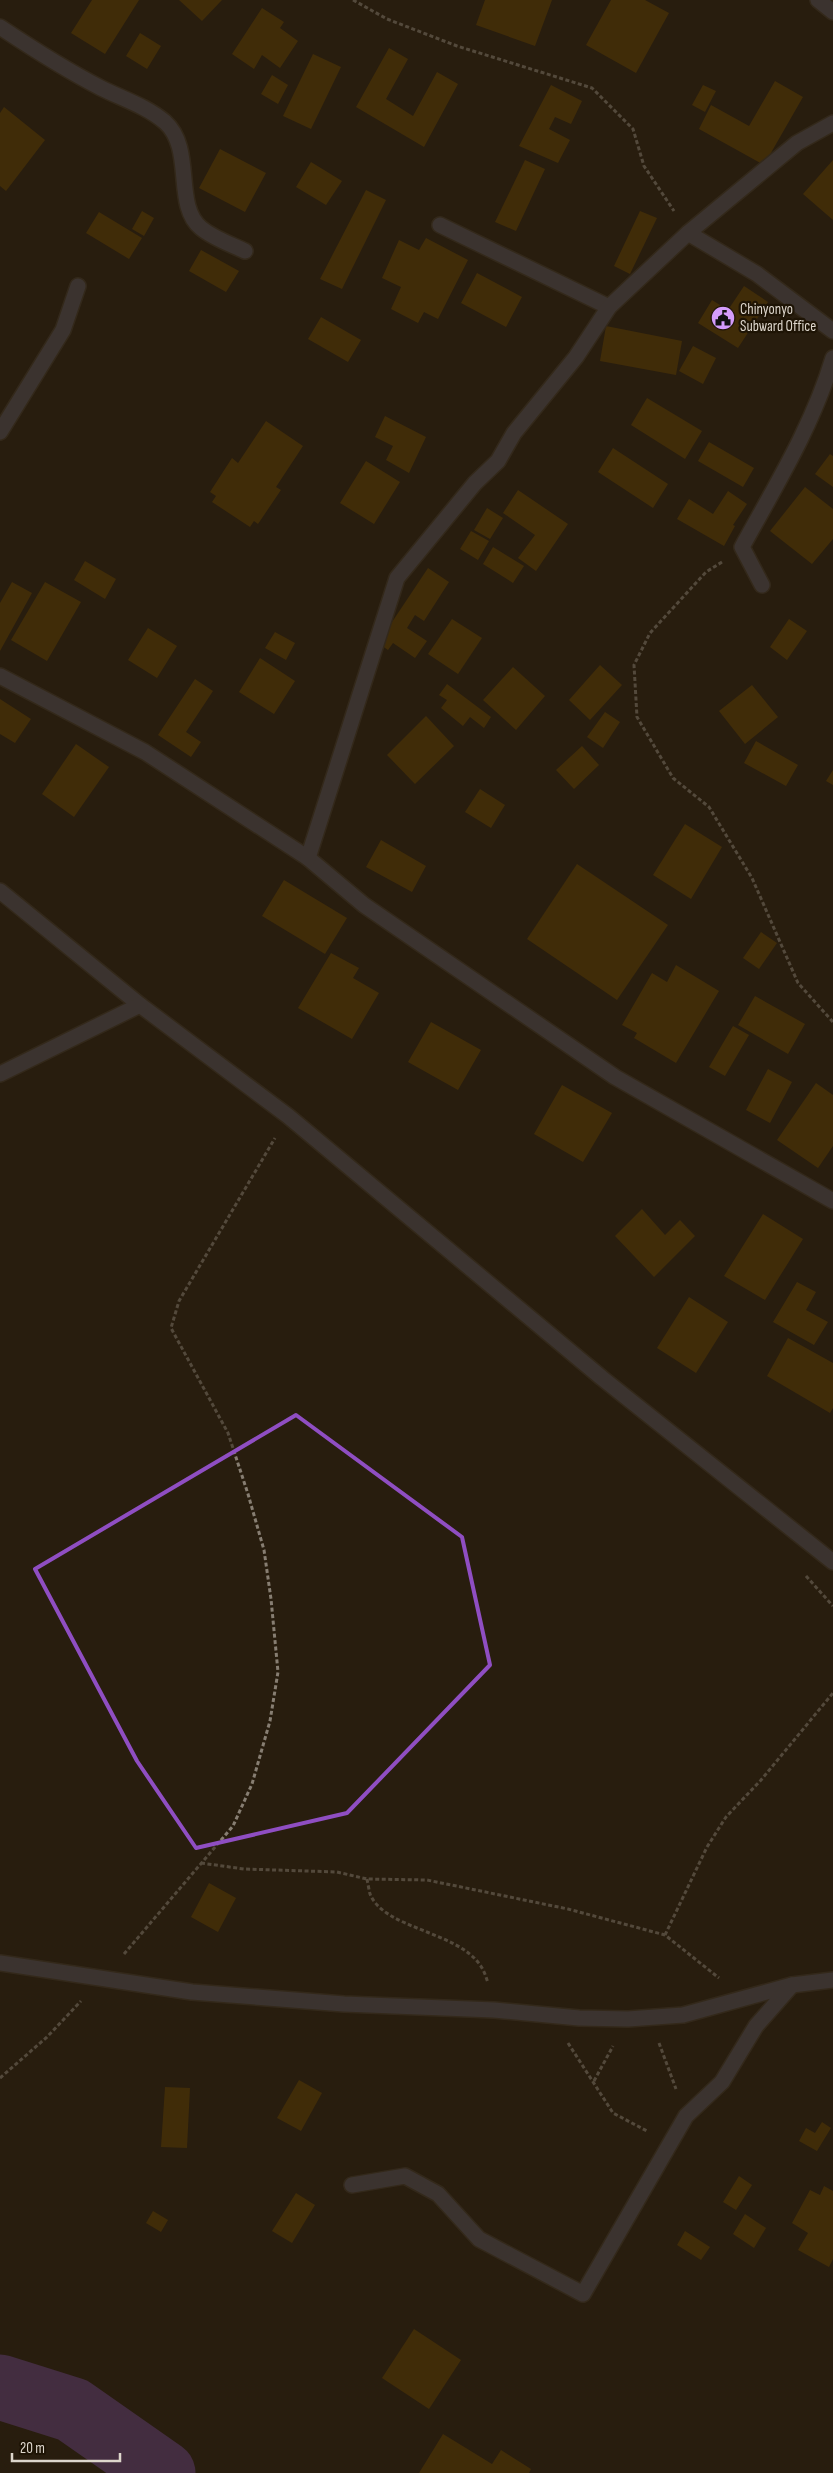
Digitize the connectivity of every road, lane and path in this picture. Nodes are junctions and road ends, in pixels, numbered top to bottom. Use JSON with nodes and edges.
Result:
{"nodes":[{"id":1,"x":353,"y":0,"type":"edge"},
{"id":2,"x":818,"y":0,"type":"edge"},
{"id":3,"x":833,"y":12,"type":"edge"},
{"id":4,"x":0,"y":27,"type":"edge"},
{"id":5,"x":833,"y":123,"type":"edge"},
{"id":6,"x":440,"y":225,"type":"dead end"},
{"id":7,"x":688,"y":233,"type":"junction"},
{"id":8,"x":245,"y":251,"type":"dead end"},
{"id":9,"x":78,"y":286,"type":"dead end"},
{"id":10,"x":609,"y":307,"type":"junction"},
{"id":11,"x":833,"y":331,"type":"edge"},
{"id":12,"x":833,"y":358,"type":"edge"},
{"id":13,"x":0,"y":432,"type":"edge"},
{"id":14,"x":742,"y":547,"type":"junction"},
{"id":15,"x":762,"y":585,"type":"dead end"},
{"id":16,"x":0,"y":676,"type":"edge"},
{"id":17,"x":308,"y":858,"type":"junction"},
{"id":18,"x":0,"y":891,"type":"edge"},
{"id":19,"x":140,"y":1005,"type":"junction"},
{"id":20,"x":833,"y":1022,"type":"edge"},
{"id":21,"x":0,"y":1074,"type":"edge"},
{"id":22,"x":288,"y":1116,"type":"junction"},
{"id":23,"x":833,"y":1201,"type":"edge"},
{"id":24,"x":833,"y":1562,"type":"edge"},
{"id":25,"x":833,"y":1693,"type":"edge"},
{"id":26,"x":200,"y":1862,"type":"junction"},
{"id":27,"x":367,"y":1879,"type":"junction"},
{"id":28,"x":665,"y":1935,"type":"junction"},
{"id":29,"x":0,"y":1963,"type":"edge"},
{"id":30,"x":102,"y":1980,"type":"junction"},
{"id":31,"x":833,"y":1980,"type":"edge"},
{"id":32,"x":792,"y":1985,"type":"junction"},
{"id":33,"x":742,"y":1998,"type":"junction"},
{"id":34,"x":494,"y":2010,"type":"junction"},
{"id":35,"x":548,"y":2015,"type":"junction"},
{"id":36,"x":628,"y":2019,"type":"junction"},
{"id":37,"x":651,"y":2019,"type":"junction"},
{"id":38,"x":0,"y":2078,"type":"edge"},
{"id":39,"x":594,"y":2080,"type":"junction"},
{"id":40,"x":686,"y":2116,"type":"junction"},
{"id":41,"x":669,"y":2142,"type":"junction"},
{"id":42,"x":352,"y":2185,"type":"dead end"}],
"edges":[{"from":1,"to":7,"type":"path"},
{"from":2,"to":3,"type":"street"},
{"from":4,"to":8,"type":"street"},
{"from":5,"to":7,"type":"street"},
{"from":6,"to":10,"type":"street"},
{"from":7,"to":10,"type":"street"},
{"from":7,"to":11,"type":"street"},
{"from":9,"to":13,"type":"street"},
{"from":10,"to":17,"type":"street"},
{"from":12,"to":14,"type":"street"},
{"from":14,"to":15,"type":"street"},
{"from":14,"to":20,"type":"path"},
{"from":16,"to":17,"type":"street"},
{"from":17,"to":23,"type":"street"},
{"from":18,"to":19,"type":"street"},
{"from":19,"to":21,"type":"street"},
{"from":19,"to":22,"type":"street"},
{"from":22,"to":24,"type":"street"},
{"from":22,"to":26,"type":"path"},
{"from":25,"to":28,"type":"path"},
{"from":26,"to":27,"type":"path"},
{"from":26,"to":30,"type":"path"},
{"from":27,"to":28,"type":"path"},
{"from":27,"to":34,"type":"path"},
{"from":28,"to":33,"type":"path"},
{"from":29,"to":30,"type":"street"},
{"from":30,"to":34,"type":"street"},
{"from":30,"to":38,"type":"path"},
{"from":31,"to":32,"type":"street"},
{"from":32,"to":33,"type":"street"},
{"from":32,"to":40,"type":"street"},
{"from":33,"to":37,"type":"street"},
{"from":34,"to":35,"type":"street"},
{"from":35,"to":36,"type":"street"},
{"from":35,"to":39,"type":"path"},
{"from":36,"to":37,"type":"street"},
{"from":36,"to":39,"type":"path"},
{"from":37,"to":40,"type":"path"},
{"from":39,"to":41,"type":"path"},
{"from":40,"to":41,"type":"street"},
{"from":41,"to":42,"type":"street"}]}
